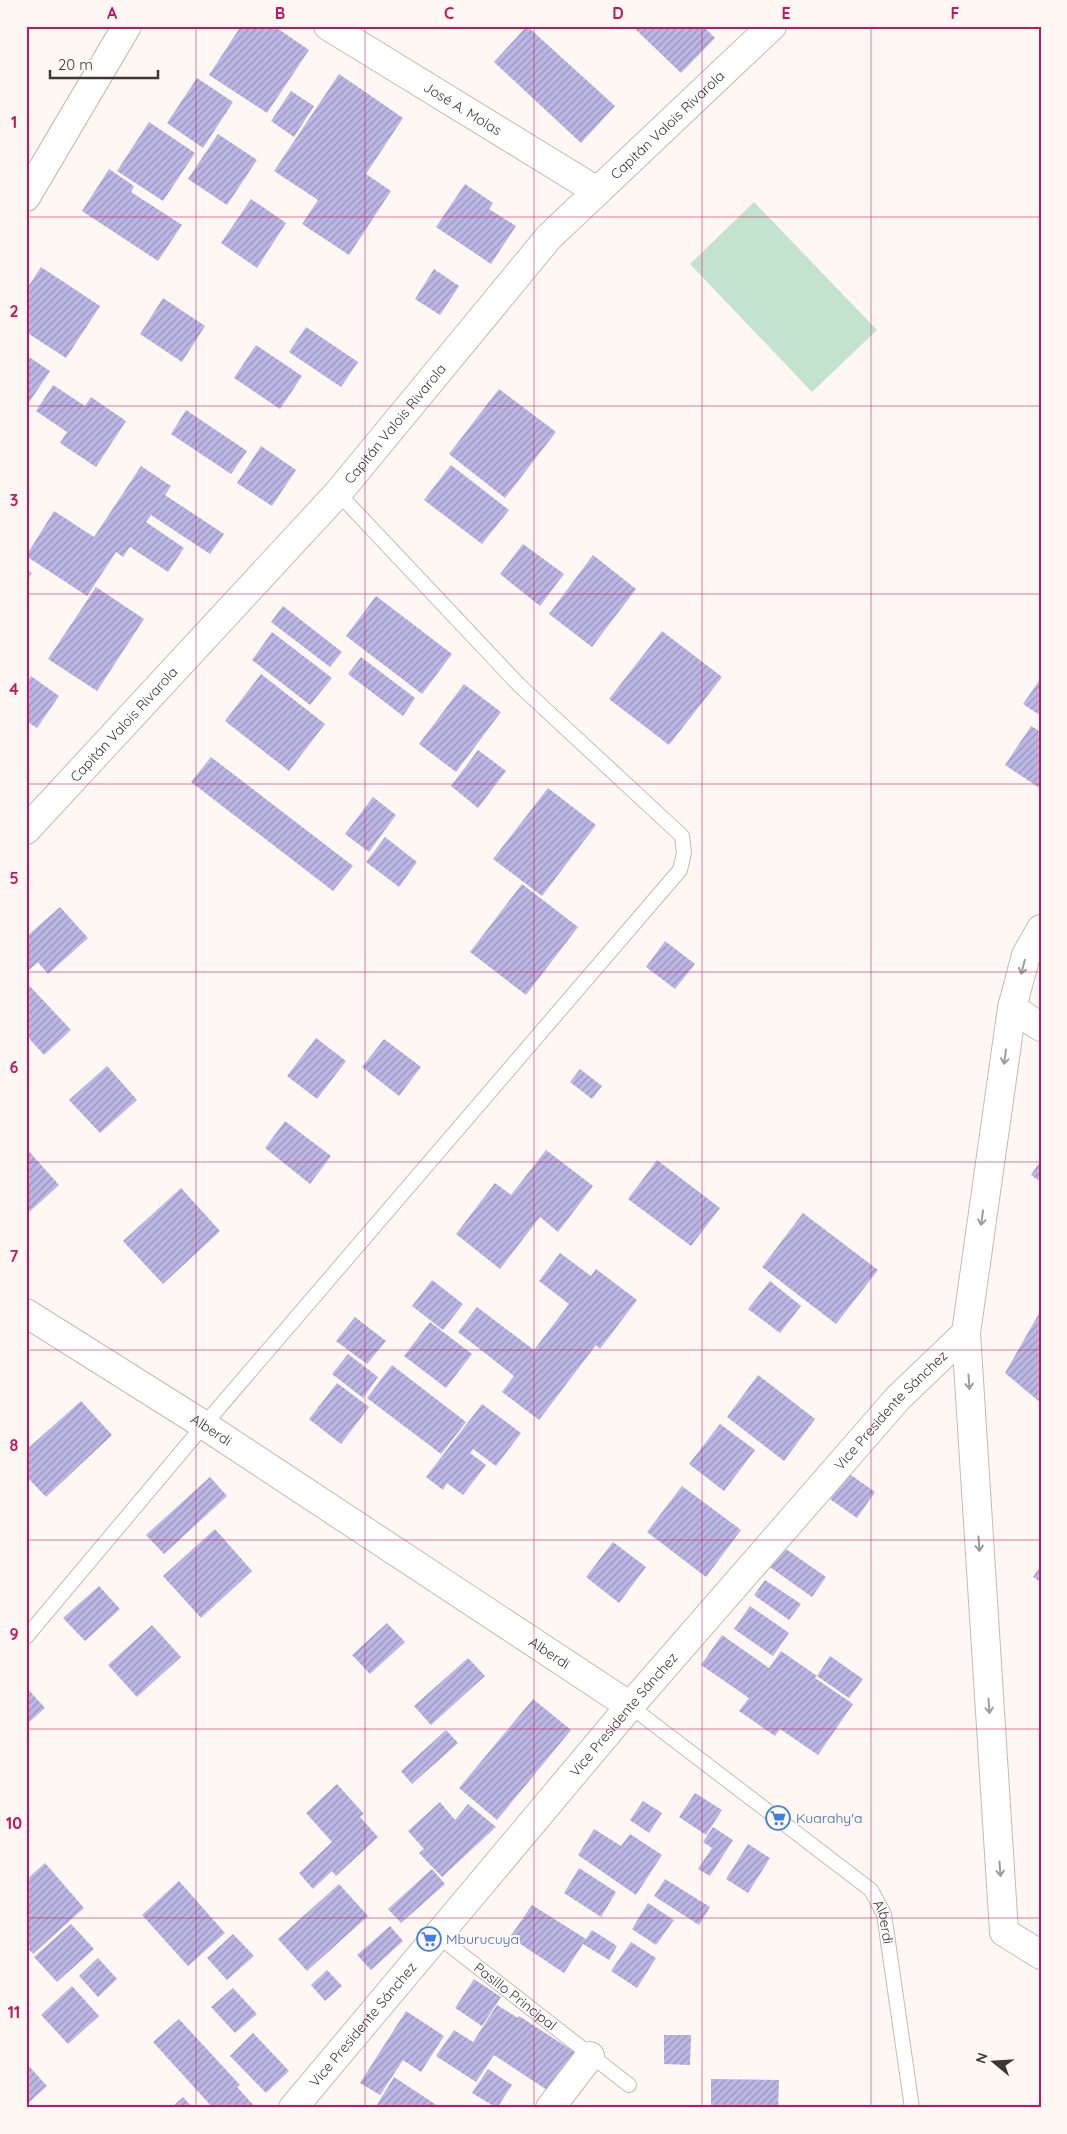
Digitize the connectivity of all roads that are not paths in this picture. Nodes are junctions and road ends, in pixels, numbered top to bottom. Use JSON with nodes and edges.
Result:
{"nodes":[{"id":1,"x":127,"y":26,"type":"edge"},
{"id":2,"x":328,"y":26,"type":"edge"},
{"id":3,"x":772,"y":26,"type":"edge"},
{"id":4,"x":597,"y":191,"type":"junction"},
{"id":5,"x":26,"y":197,"type":"edge"},
{"id":6,"x":338,"y":493,"type":"junction"},
{"id":7,"x":31,"y":817,"type":"edge"},
{"id":8,"x":1041,"y":929,"type":"edge"},
{"id":9,"x":1012,"y":1008,"type":"junction"},
{"id":10,"x":1041,"y":1027,"type":"edge"},
{"id":11,"x":26,"y":1313,"type":"edge"},
{"id":12,"x":966,"y":1334,"type":"junction"},
{"id":13,"x":204,"y":1425,"type":"junction"},
{"id":14,"x":26,"y":1636,"type":"edge"},
{"id":15,"x":630,"y":1706,"type":"junction"},
{"id":16,"x":438,"y":1936,"type":"junction"},
{"id":17,"x":1041,"y":1955,"type":"edge"},
{"id":18,"x":590,"y":2056,"type":"junction"},
{"id":19,"x":628,"y":2085,"type":"dead end"},
{"id":20,"x":293,"y":2108,"type":"edge"},
{"id":21,"x":550,"y":2108,"type":"edge"},
{"id":22,"x":912,"y":2108,"type":"edge"}],
"edges":[{"from":1,"to":5,"type":"street"},
{"from":2,"to":4,"type":"street","name":"José A. Molas"},
{"from":3,"to":4,"type":"street","name":"Capitán Valois Rivarola"},
{"from":4,"to":6,"type":"street","name":"Capitán Valois Rivarola"},
{"from":6,"to":7,"type":"street","name":"Capitán Valois Rivarola"},
{"from":6,"to":13,"type":"lane"},
{"from":8,"to":9,"type":"street","name":"Vice Presidente Sánchez","one_way":true},
{"from":9,"to":10,"type":"street"},
{"from":9,"to":12,"type":"street","name":"Vice Presidente Sánchez","one_way":true},
{"from":11,"to":13,"type":"street","name":"Alberdi"},
{"from":12,"to":15,"type":"street","name":"Vice Presidente Sánchez"},
{"from":12,"to":17,"type":"street","name":"Vice Presidente Sánchez","one_way":true},
{"from":13,"to":14,"type":"lane"},
{"from":13,"to":15,"type":"street","name":"Alberdi"},
{"from":15,"to":16,"type":"street","name":"Vice Presidente Sánchez"},
{"from":15,"to":22,"type":"lane","name":"Alberdi"},
{"from":16,"to":18,"type":"lane","name":"Pasillo Principal"},
{"from":16,"to":20,"type":"street","name":"Vice Presidente Sánchez"},
{"from":18,"to":19,"type":"lane","name":"Pasillo Principal"},
{"from":18,"to":21,"type":"street"}]}
